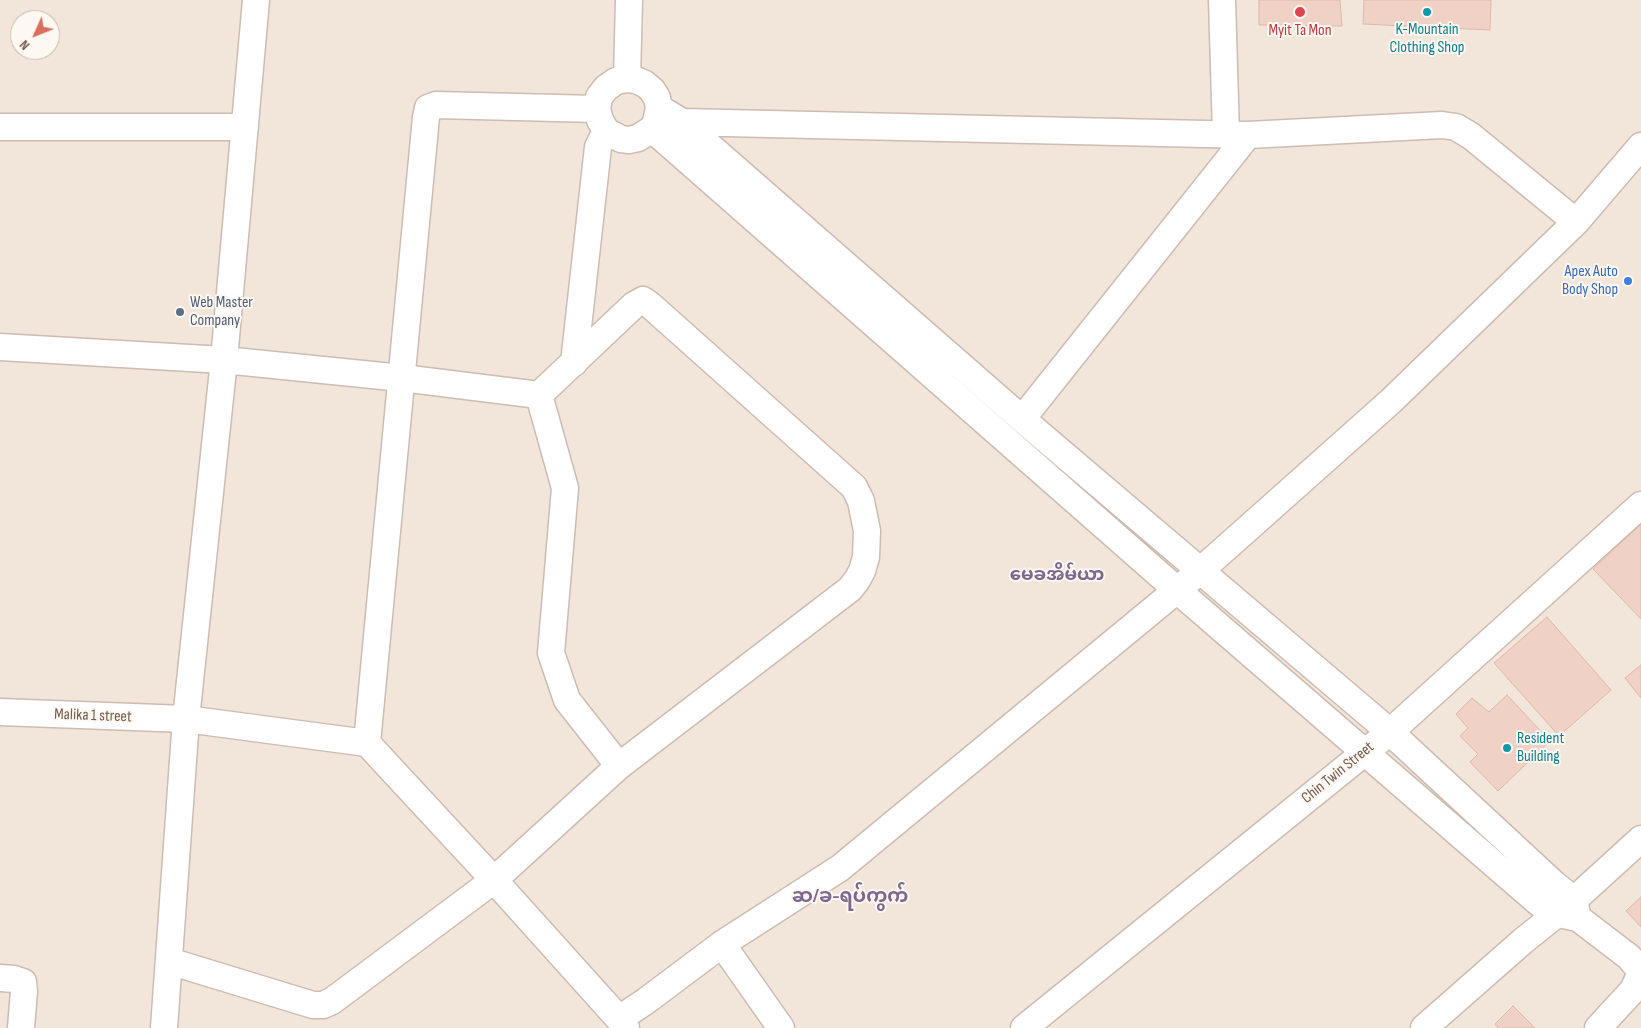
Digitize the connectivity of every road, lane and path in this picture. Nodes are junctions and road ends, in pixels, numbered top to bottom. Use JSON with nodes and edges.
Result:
{"nodes":[{"id":1,"x":256,"y":0,"type":"edge"},
{"id":2,"x":629,"y":0,"type":"edge"},
{"id":3,"x":1222,"y":0,"type":"edge"},
{"id":4,"x":627,"y":78,"type":"junction"},
{"id":5,"x":655,"y":118,"type":"junction"},
{"id":6,"x":602,"y":120,"type":"junction"},
{"id":7,"x":682,"y":122,"type":"junction"},
{"id":8,"x":245,"y":127,"type":"junction"},
{"id":9,"x":0,"y":128,"type":"edge"},
{"id":10,"x":1237,"y":135,"type":"junction"},
{"id":11,"x":1641,"y":146,"type":"edge"},
{"id":12,"x":1576,"y":222,"type":"junction"},
{"id":13,"x":0,"y":347,"type":"edge"},
{"id":14,"x":224,"y":360,"type":"junction"},
{"id":15,"x":574,"y":364,"type":"junction"},
{"id":16,"x":402,"y":378,"type":"junction"},
{"id":17,"x":538,"y":395,"type":"junction"},
{"id":18,"x":1022,"y":419,"type":"junction"},
{"id":19,"x":1641,"y":506,"type":"edge"},
{"id":20,"x":1200,"y":571,"type":"junction"},
{"id":21,"x":1178,"y":590,"type":"junction"},
{"id":22,"x":0,"y":712,"type":"edge"},
{"id":23,"x":186,"y":719,"type":"junction"},
{"id":24,"x":1390,"y":732,"type":"junction"},
{"id":25,"x":368,"y":743,"type":"junction"},
{"id":26,"x":1365,"y":752,"type":"junction"},
{"id":27,"x":619,"y":766,"type":"junction"},
{"id":28,"x":1641,"y":839,"type":"edge"},
{"id":29,"x":494,"y":880,"type":"junction"},
{"id":30,"x":1570,"y":911,"type":"junction"},
{"id":31,"x":722,"y":944,"type":"junction"},
{"id":32,"x":169,"y":961,"type":"junction"},
{"id":33,"x":1641,"y":972,"type":"edge"},
{"id":34,"x":0,"y":978,"type":"edge"},
{"id":35,"x":622,"y":1024,"type":"edge"},
{"id":36,"x":21,"y":1028,"type":"edge"},
{"id":37,"x":164,"y":1028,"type":"edge"},
{"id":38,"x":781,"y":1028,"type":"edge"},
{"id":39,"x":1024,"y":1028,"type":"edge"},
{"id":40,"x":1424,"y":1028,"type":"edge"},
{"id":41,"x":1598,"y":1028,"type":"edge"}],
"edges":[{"from":1,"to":8,"type":"street"},
{"from":2,"to":4,"type":"street"},
{"from":3,"to":10,"type":"street"},
{"from":4,"to":5,"type":"street"},
{"from":4,"to":6,"type":"street"},
{"from":5,"to":6,"type":"street"},
{"from":5,"to":7,"type":"street"},
{"from":5,"to":21,"type":"street"},
{"from":6,"to":15,"type":"street"},
{"from":6,"to":16,"type":"street"},
{"from":7,"to":10,"type":"street"},
{"from":7,"to":18,"type":"street"},
{"from":8,"to":9,"type":"street"},
{"from":8,"to":14,"type":"street"},
{"from":10,"to":12,"type":"street"},
{"from":10,"to":18,"type":"street"},
{"from":11,"to":12,"type":"street"},
{"from":12,"to":20,"type":"street"},
{"from":13,"to":14,"type":"street"},
{"from":14,"to":16,"type":"street"},
{"from":14,"to":23,"type":"street"},
{"from":15,"to":17,"type":"street"},
{"from":15,"to":27,"type":"street"},
{"from":16,"to":17,"type":"street"},
{"from":16,"to":25,"type":"street"},
{"from":17,"to":27,"type":"street"},
{"from":18,"to":20,"type":"street"},
{"from":19,"to":24,"type":"street","name":"Chin Twin Street"},
{"from":20,"to":21,"type":"street"},
{"from":20,"to":24,"type":"street"},
{"from":21,"to":26,"type":"street"},
{"from":21,"to":31,"type":"street"},
{"from":22,"to":23,"type":"street","name":"Malika 1 street"},
{"from":23,"to":25,"type":"street","name":"Malika 1 street"},
{"from":23,"to":32,"type":"street"},
{"from":24,"to":26,"type":"street","name":"Chin Twin Street"},
{"from":24,"to":30,"type":"street"},
{"from":25,"to":29,"type":"street"},
{"from":26,"to":30,"type":"street"},
{"from":26,"to":39,"type":"street","name":"Chin Twin Street"},
{"from":27,"to":29,"type":"street"},
{"from":28,"to":30,"type":"street"},
{"from":29,"to":32,"type":"street"},
{"from":29,"to":35,"type":"street"},
{"from":30,"to":33,"type":"street"},
{"from":30,"to":40,"type":"street"},
{"from":31,"to":35,"type":"street"},
{"from":31,"to":38,"type":"street"},
{"from":32,"to":37,"type":"street"},
{"from":33,"to":41,"type":"street"},
{"from":34,"to":36,"type":"street"}]}
